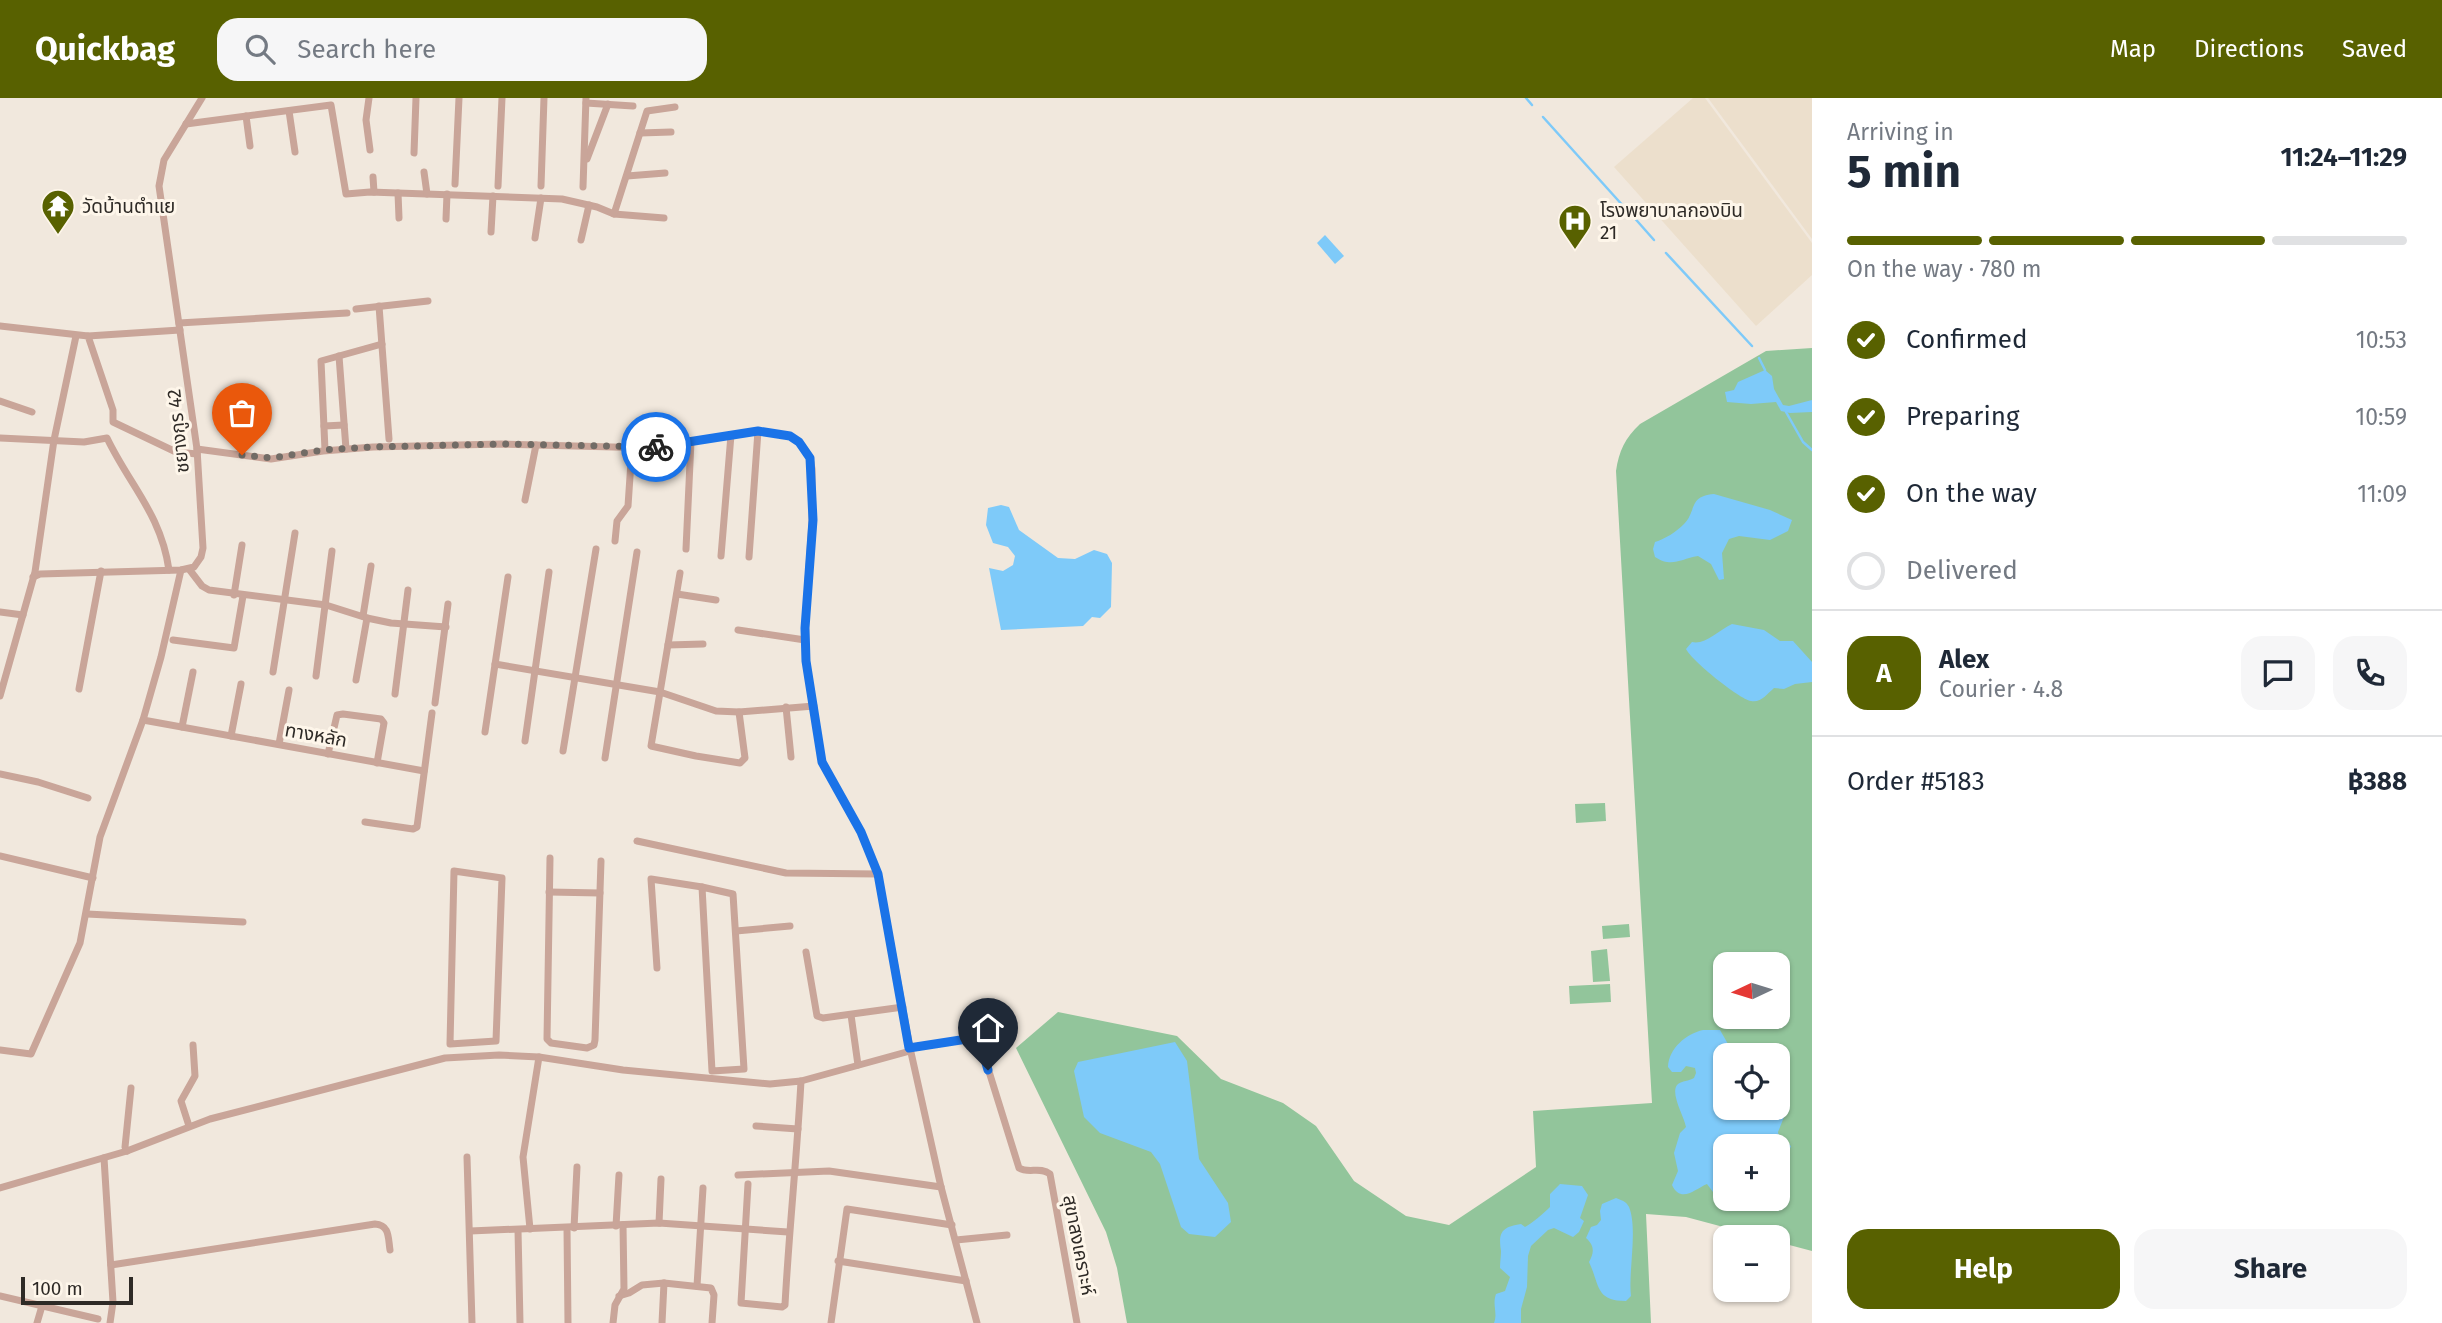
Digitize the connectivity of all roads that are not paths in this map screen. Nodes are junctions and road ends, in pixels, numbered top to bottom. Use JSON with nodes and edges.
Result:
{"nodes":[{"id":1,"x":202,"y":98,"type":"edge"},
{"id":2,"x":369,"y":98,"type":"edge"},
{"id":3,"x":416,"y":98,"type":"edge"},
{"id":4,"x":459,"y":98,"type":"edge"},
{"id":5,"x":502,"y":98,"type":"edge"},
{"id":6,"x":544,"y":98,"type":"edge"},
{"id":7,"x":586,"y":101,"type":"edge"},
{"id":8,"x":608,"y":104,"type":"junction"},
{"id":9,"x":633,"y":106,"type":"dead end"},
{"id":10,"x":675,"y":107,"type":"dead end"},
{"id":11,"x":289,"y":111,"type":"junction"},
{"id":12,"x":246,"y":116,"type":"junction"},
{"id":13,"x":186,"y":124,"type":"junction"},
{"id":14,"x":671,"y":132,"type":"dead end"},
{"id":15,"x":640,"y":133,"type":"junction"},
{"id":16,"x":250,"y":146,"type":"dead end"},
{"id":17,"x":370,"y":150,"type":"dead end"},
{"id":18,"x":295,"y":152,"type":"dead end"},
{"id":19,"x":414,"y":153,"type":"dead end"},
{"id":20,"x":584,"y":167,"type":"junction"},
{"id":21,"x":424,"y":172,"type":"dead end"},
{"id":22,"x":665,"y":173,"type":"dead end"},
{"id":23,"x":627,"y":176,"type":"junction"},
{"id":24,"x":373,"y":177,"type":"dead end"},
{"id":25,"x":455,"y":184,"type":"dead end"},
{"id":26,"x":498,"y":186,"type":"dead end"},
{"id":27,"x":541,"y":187,"type":"dead end"},
{"id":28,"x":583,"y":187,"type":"dead end"},
{"id":29,"x":374,"y":192,"type":"junction"},
{"id":30,"x":398,"y":193,"type":"junction"},
{"id":31,"x":427,"y":194,"type":"junction"},
{"id":32,"x":447,"y":194,"type":"junction"},
{"id":33,"x":493,"y":196,"type":"junction"},
{"id":34,"x":541,"y":198,"type":"junction"},
{"id":35,"x":589,"y":205,"type":"junction"},
{"id":36,"x":614,"y":214,"type":"junction"},
{"id":37,"x":398,"y":218,"type":"dead end"},
{"id":38,"x":664,"y":218,"type":"dead end"},
{"id":39,"x":446,"y":219,"type":"dead end"},
{"id":40,"x":491,"y":232,"type":"dead end"},
{"id":41,"x":535,"y":238,"type":"dead end"},
{"id":42,"x":581,"y":240,"type":"dead end"},
{"id":43,"x":428,"y":301,"type":"dead end"},
{"id":44,"x":380,"y":306,"type":"junction"},
{"id":45,"x":356,"y":309,"type":"dead end"},
{"id":46,"x":347,"y":313,"type":"dead end"},
{"id":47,"x":0,"y":326,"type":"edge"},
{"id":48,"x":180,"y":327,"type":"junction"},
{"id":49,"x":76,"y":336,"type":"junction"},
{"id":50,"x":88,"y":336,"type":"junction"},
{"id":51,"x":382,"y":344,"type":"junction"},
{"id":52,"x":339,"y":356,"type":"junction"},
{"id":53,"x":0,"y":401,"type":"edge"},
{"id":54,"x":32,"y":412,"type":"dead end"},
{"id":55,"x":344,"y":425,"type":"junction"},
{"id":56,"x":324,"y":426,"type":"junction"},
{"id":57,"x":758,"y":431,"type":"junction"},
{"id":58,"x":731,"y":435,"type":"junction"},
{"id":59,"x":0,"y":438,"type":"edge"},
{"id":60,"x":389,"y":439,"type":"dead end"},
{"id":61,"x":54,"y":440,"type":"junction"},
{"id":62,"x":691,"y":441,"type":"junction"},
{"id":63,"x":536,"y":445,"type":"junction"},
{"id":64,"x":632,"y":447,"type":"junction"},
{"id":65,"x":345,"y":449,"type":"junction"},
{"id":66,"x":325,"y":450,"type":"junction"},
{"id":67,"x":197,"y":452,"type":"junction"},
{"id":68,"x":525,"y":500,"type":"dead end"},
{"id":69,"x":295,"y":533,"type":"dead end"},
{"id":70,"x":615,"y":541,"type":"dead end"},
{"id":71,"x":242,"y":545,"type":"dead end"},
{"id":72,"x":596,"y":549,"type":"dead end"},
{"id":73,"x":686,"y":549,"type":"dead end"},
{"id":74,"x":332,"y":551,"type":"dead end"},
{"id":75,"x":638,"y":552,"type":"dead end"},
{"id":76,"x":722,"y":556,"type":"dead end"},
{"id":77,"x":749,"y":557,"type":"dead end"},
{"id":78,"x":371,"y":566,"type":"dead end"},
{"id":79,"x":185,"y":569,"type":"junction"},
{"id":80,"x":169,"y":570,"type":"junction"},
{"id":81,"x":101,"y":572,"type":"junction"},
{"id":82,"x":549,"y":572,"type":"dead end"},
{"id":83,"x":680,"y":573,"type":"dead end"},
{"id":84,"x":33,"y":577,"type":"junction"},
{"id":85,"x":508,"y":577,"type":"dead end"},
{"id":86,"x":408,"y":590,"type":"dead end"},
{"id":87,"x":677,"y":594,"type":"junction"},
{"id":88,"x":234,"y":595,"type":"junction"},
{"id":89,"x":243,"y":596,"type":"junction"},
{"id":90,"x":283,"y":598,"type":"junction"},
{"id":91,"x":716,"y":600,"type":"dead end"},
{"id":92,"x":448,"y":604,"type":"dead end"},
{"id":93,"x":326,"y":605,"type":"junction"},
{"id":94,"x":0,"y":612,"type":"edge"},
{"id":95,"x":23,"y":615,"type":"junction"},
{"id":96,"x":365,"y":617,"type":"junction"},
{"id":97,"x":405,"y":622,"type":"junction"},
{"id":98,"x":446,"y":627,"type":"junction"},
{"id":99,"x":738,"y":631,"type":"dead end"},
{"id":100,"x":173,"y":640,"type":"dead end"},
{"id":101,"x":805,"y":640,"type":"junction"},
{"id":102,"x":703,"y":644,"type":"dead end"},
{"id":103,"x":668,"y":645,"type":"junction"},
{"id":104,"x":495,"y":664,"type":"junction"},
{"id":105,"x":533,"y":671,"type":"junction"},
{"id":106,"x":193,"y":672,"type":"dead end"},
{"id":107,"x":273,"y":672,"type":"dead end"},
{"id":108,"x":316,"y":676,"type":"dead end"},
{"id":109,"x":575,"y":679,"type":"junction"},
{"id":110,"x":356,"y":680,"type":"dead end"},
{"id":111,"x":241,"y":684,"type":"dead end"},
{"id":112,"x":618,"y":684,"type":"junction"},
{"id":113,"x":79,"y":689,"type":"dead end"},
{"id":114,"x":289,"y":690,"type":"dead end"},
{"id":115,"x":660,"y":692,"type":"junction"},
{"id":116,"x":395,"y":694,"type":"dead end"},
{"id":117,"x":0,"y":696,"type":"edge"},
{"id":118,"x":435,"y":702,"type":"dead end"},
{"id":119,"x":814,"y":706,"type":"junction"},
{"id":120,"x":786,"y":707,"type":"junction"},
{"id":121,"x":739,"y":712,"type":"junction"},
{"id":122,"x":432,"y":713,"type":"dead end"},
{"id":123,"x":143,"y":720,"type":"junction"},
{"id":124,"x":183,"y":727,"type":"junction"},
{"id":125,"x":485,"y":732,"type":"dead end"},
{"id":126,"x":231,"y":736,"type":"junction"},
{"id":127,"x":525,"y":741,"type":"dead end"},
{"id":128,"x":279,"y":744,"type":"junction"},
{"id":129,"x":563,"y":751,"type":"dead end"},
{"id":130,"x":328,"y":754,"type":"junction"},
{"id":131,"x":791,"y":757,"type":"dead end"},
{"id":132,"x":605,"y":758,"type":"dead end"},
{"id":133,"x":377,"y":763,"type":"junction"},
{"id":134,"x":424,"y":771,"type":"junction"},
{"id":135,"x":0,"y":774,"type":"edge"},
{"id":136,"x":88,"y":797,"type":"dead end"},
{"id":137,"x":365,"y":822,"type":"dead end"},
{"id":138,"x":637,"y":841,"type":"dead end"},
{"id":139,"x":0,"y":856,"type":"edge"},
{"id":140,"x":550,"y":858,"type":"dead end"},
{"id":141,"x":601,"y":860,"type":"dead end"},
{"id":142,"x":878,"y":874,"type":"junction"},
{"id":143,"x":93,"y":878,"type":"junction"},
{"id":144,"x":702,"y":887,"type":"junction"},
{"id":145,"x":550,"y":892,"type":"junction"},
{"id":146,"x":600,"y":893,"type":"junction"},
{"id":147,"x":87,"y":914,"type":"junction"},
{"id":148,"x":243,"y":922,"type":"dead end"},
{"id":149,"x":790,"y":926,"type":"dead end"},
{"id":150,"x":736,"y":931,"type":"junction"},
{"id":151,"x":806,"y":952,"type":"dead end"},
{"id":152,"x":657,"y":968,"type":"dead end"},
{"id":153,"x":903,"y":1007,"type":"junction"},
{"id":154,"x":851,"y":1015,"type":"junction"},
{"id":155,"x":473,"y":1042,"type":"junction"},
{"id":156,"x":193,"y":1045,"type":"dead end"},
{"id":157,"x":574,"y":1046,"type":"junction"},
{"id":158,"x":0,"y":1050,"type":"edge"},
{"id":159,"x":910,"y":1050,"type":"junction"},
{"id":160,"x":474,"y":1056,"type":"junction"},
{"id":161,"x":539,"y":1057,"type":"junction"},
{"id":162,"x":573,"y":1062,"type":"junction"},
{"id":163,"x":858,"y":1065,"type":"junction"},
{"id":164,"x":731,"y":1069,"type":"junction"},
{"id":165,"x":801,"y":1081,"type":"junction"},
{"id":166,"x":732,"y":1082,"type":"junction"},
{"id":167,"x":131,"y":1088,"type":"dead end"},
{"id":168,"x":189,"y":1126,"type":"junction"},
{"id":169,"x":756,"y":1126,"type":"dead end"},
{"id":170,"x":798,"y":1129,"type":"junction"},
{"id":171,"x":127,"y":1151,"type":"junction"},
{"id":172,"x":467,"y":1157,"type":"dead end"},
{"id":173,"x":104,"y":1158,"type":"junction"},
{"id":174,"x":577,"y":1167,"type":"dead end"},
{"id":175,"x":796,"y":1173,"type":"junction"},
{"id":176,"x":619,"y":1175,"type":"dead end"},
{"id":177,"x":738,"y":1175,"type":"dead end"},
{"id":178,"x":661,"y":1179,"type":"dead end"},
{"id":179,"x":748,"y":1184,"type":"dead end"},
{"id":180,"x":941,"y":1187,"type":"junction"},
{"id":181,"x":0,"y":1188,"type":"edge"},
{"id":182,"x":703,"y":1188,"type":"dead end"},
{"id":183,"x":659,"y":1223,"type":"junction"},
{"id":184,"x":620,"y":1225,"type":"junction"},
{"id":185,"x":701,"y":1225,"type":"junction"},
{"id":186,"x":952,"y":1225,"type":"junction"},
{"id":187,"x":571,"y":1228,"type":"junction"},
{"id":188,"x":530,"y":1229,"type":"junction"},
{"id":189,"x":745,"y":1229,"type":"junction"},
{"id":190,"x":518,"y":1230,"type":"junction"},
{"id":191,"x":470,"y":1231,"type":"junction"},
{"id":192,"x":789,"y":1232,"type":"junction"},
{"id":193,"x":1007,"y":1235,"type":"dead end"},
{"id":194,"x":956,"y":1240,"type":"junction"},
{"id":195,"x":390,"y":1250,"type":"dead end"},
{"id":196,"x":838,"y":1261,"type":"junction"},
{"id":197,"x":111,"y":1265,"type":"junction"},
{"id":198,"x":966,"y":1281,"type":"junction"},
{"id":199,"x":664,"y":1283,"type":"junction"},
{"id":200,"x":697,"y":1286,"type":"junction"},
{"id":201,"x":0,"y":1296,"type":"edge"},
{"id":202,"x":619,"y":1296,"type":"junction"},
{"id":203,"x":42,"y":1306,"type":"junction"},
{"id":204,"x":98,"y":1319,"type":"dead end"},
{"id":205,"x":37,"y":1323,"type":"edge"},
{"id":206,"x":110,"y":1323,"type":"edge"},
{"id":207,"x":472,"y":1323,"type":"edge"},
{"id":208,"x":520,"y":1323,"type":"edge"},
{"id":209,"x":568,"y":1323,"type":"edge"},
{"id":210,"x":613,"y":1323,"type":"edge"},
{"id":211,"x":662,"y":1323,"type":"edge"},
{"id":212,"x":712,"y":1323,"type":"edge"},
{"id":213,"x":831,"y":1323,"type":"edge"},
{"id":214,"x":977,"y":1323,"type":"edge"},
{"id":215,"x":1077,"y":1323,"type":"edge"}],
"edges":[{"from":1,"to":13,"type":"street","name":"ชยางกูร 42"},
{"from":2,"to":17,"type":"street"},
{"from":3,"to":19,"type":"street"},
{"from":4,"to":25,"type":"street"},
{"from":5,"to":26,"type":"street"},
{"from":6,"to":27,"type":"street"},
{"from":7,"to":8,"type":"street"},
{"from":7,"to":20,"type":"street"},
{"from":8,"to":9,"type":"street"},
{"from":8,"to":20,"type":"street"},
{"from":10,"to":15,"type":"street"},
{"from":11,"to":12,"type":"street"},
{"from":11,"to":18,"type":"street"},
{"from":11,"to":29,"type":"street"},
{"from":12,"to":13,"type":"street"},
{"from":12,"to":16,"type":"street"},
{"from":13,"to":48,"type":"street","name":"ชยางกูร 42"},
{"from":14,"to":15,"type":"street"},
{"from":15,"to":23,"type":"street"},
{"from":20,"to":28,"type":"street"},
{"from":21,"to":31,"type":"street"},
{"from":22,"to":23,"type":"street"},
{"from":23,"to":36,"type":"street"},
{"from":24,"to":29,"type":"street"},
{"from":29,"to":30,"type":"street"},
{"from":30,"to":31,"type":"street"},
{"from":30,"to":37,"type":"street"},
{"from":31,"to":32,"type":"street"},
{"from":32,"to":33,"type":"street"},
{"from":32,"to":39,"type":"street"},
{"from":33,"to":34,"type":"street"},
{"from":33,"to":40,"type":"street"},
{"from":34,"to":35,"type":"street"},
{"from":34,"to":41,"type":"street"},
{"from":35,"to":36,"type":"street"},
{"from":35,"to":42,"type":"street"},
{"from":36,"to":38,"type":"street"},
{"from":43,"to":44,"type":"street"},
{"from":44,"to":45,"type":"street"},
{"from":44,"to":51,"type":"street"},
{"from":46,"to":48,"type":"street"},
{"from":47,"to":49,"type":"street"},
{"from":48,"to":50,"type":"street"},
{"from":48,"to":67,"type":"street","name":"ชยางกูร 42"},
{"from":49,"to":50,"type":"street"},
{"from":49,"to":61,"type":"street"},
{"from":50,"to":67,"type":"street"},
{"from":51,"to":52,"type":"street"},
{"from":51,"to":60,"type":"street"},
{"from":52,"to":55,"type":"street"},
{"from":52,"to":56,"type":"street"},
{"from":53,"to":54,"type":"street"},
{"from":55,"to":56,"type":"street"},
{"from":55,"to":65,"type":"street"},
{"from":56,"to":66,"type":"street"},
{"from":57,"to":58,"type":"street"},
{"from":57,"to":77,"type":"street"},
{"from":57,"to":101,"type":"street"},
{"from":58,"to":62,"type":"street"},
{"from":58,"to":76,"type":"street"},
{"from":59,"to":61,"type":"street"},
{"from":61,"to":80,"type":"street"},
{"from":61,"to":84,"type":"street"},
{"from":62,"to":64,"type":"street"},
{"from":62,"to":73,"type":"street"},
{"from":63,"to":64,"type":"street"},
{"from":63,"to":65,"type":"street"},
{"from":63,"to":68,"type":"street"},
{"from":64,"to":70,"type":"street"},
{"from":65,"to":66,"type":"street"},
{"from":66,"to":67,"type":"street"},
{"from":67,"to":79,"type":"street","name":"ชยางกูร 42"},
{"from":69,"to":90,"type":"street"},
{"from":71,"to":88,"type":"street"},
{"from":72,"to":109,"type":"street"},
{"from":74,"to":93,"type":"street"},
{"from":75,"to":112,"type":"street"},
{"from":78,"to":96,"type":"street"},
{"from":79,"to":80,"type":"street"},
{"from":79,"to":88,"type":"street"},
{"from":79,"to":123,"type":"street","name":"ชยางกูร 42"},
{"from":80,"to":81,"type":"street"},
{"from":81,"to":84,"type":"street"},
{"from":81,"to":113,"type":"street"},
{"from":82,"to":105,"type":"street"},
{"from":83,"to":87,"type":"street"},
{"from":84,"to":95,"type":"street"},
{"from":85,"to":104,"type":"street"},
{"from":86,"to":97,"type":"street"},
{"from":87,"to":91,"type":"street"},
{"from":87,"to":103,"type":"street"},
{"from":88,"to":89,"type":"street"},
{"from":89,"to":90,"type":"street"},
{"from":89,"to":100,"type":"street"},
{"from":90,"to":93,"type":"street"},
{"from":90,"to":107,"type":"street"},
{"from":92,"to":98,"type":"street"},
{"from":93,"to":96,"type":"street"},
{"from":93,"to":108,"type":"street"},
{"from":94,"to":95,"type":"street"},
{"from":95,"to":117,"type":"street"},
{"from":96,"to":97,"type":"street"},
{"from":96,"to":110,"type":"street"},
{"from":97,"to":98,"type":"street"},
{"from":97,"to":116,"type":"street"},
{"from":98,"to":118,"type":"street"},
{"from":99,"to":101,"type":"street"},
{"from":101,"to":119,"type":"street"},
{"from":102,"to":103,"type":"street"},
{"from":103,"to":115,"type":"street"},
{"from":104,"to":105,"type":"street"},
{"from":104,"to":125,"type":"street"},
{"from":105,"to":109,"type":"street"},
{"from":105,"to":127,"type":"street"},
{"from":106,"to":124,"type":"street"},
{"from":109,"to":112,"type":"street"},
{"from":109,"to":129,"type":"street"},
{"from":111,"to":126,"type":"street"},
{"from":112,"to":115,"type":"street"},
{"from":112,"to":132,"type":"street"},
{"from":114,"to":128,"type":"street"},
{"from":115,"to":121,"type":"street"},
{"from":115,"to":121,"type":"street"},
{"from":119,"to":120,"type":"street"},
{"from":119,"to":142,"type":"street"},
{"from":120,"to":121,"type":"street"},
{"from":120,"to":131,"type":"street"},
{"from":122,"to":134,"type":"street"},
{"from":123,"to":124,"type":"street","name":"ทางหลัก"},
{"from":123,"to":143,"type":"street","name":"ชยางกูร 42"},
{"from":124,"to":126,"type":"street","name":"ทางหลัก"},
{"from":126,"to":128,"type":"street","name":"ทางหลัก"},
{"from":128,"to":130,"type":"street","name":"ทางหลัก"},
{"from":130,"to":133,"type":"street","name":"ทางหลัก"},
{"from":130,"to":133,"type":"street"},
{"from":133,"to":134,"type":"street","name":"ทางหลัก"},
{"from":134,"to":137,"type":"street"},
{"from":135,"to":136,"type":"street"},
{"from":138,"to":142,"type":"street"},
{"from":139,"to":143,"type":"street"},
{"from":140,"to":145,"type":"street"},
{"from":141,"to":146,"type":"street"},
{"from":142,"to":153,"type":"street"},
{"from":143,"to":147,"type":"street","name":"ชยางกูร 42"},
{"from":144,"to":150,"type":"street"},
{"from":144,"to":152,"type":"street"},
{"from":144,"to":164,"type":"street"},
{"from":145,"to":146,"type":"street"},
{"from":145,"to":157,"type":"street"},
{"from":146,"to":157,"type":"street"},
{"from":147,"to":148,"type":"street"},
{"from":147,"to":158,"type":"street","name":"ชยางกูร 42"},
{"from":149,"to":150,"type":"street"},
{"from":150,"to":164,"type":"street"},
{"from":151,"to":154,"type":"street"},
{"from":153,"to":154,"type":"street"},
{"from":153,"to":159,"type":"street"},
{"from":154,"to":163,"type":"street"},
{"from":155,"to":155,"type":"street"},
{"from":155,"to":160,"type":"street"},
{"from":156,"to":168,"type":"street"},
{"from":157,"to":162,"type":"street"},
{"from":159,"to":163,"type":"street"},
{"from":159,"to":180,"type":"street"},
{"from":159,"to":215,"type":"street","name":"สุขาสงเคราะห์"},
{"from":160,"to":161,"type":"street"},
{"from":160,"to":168,"type":"street"},
{"from":161,"to":162,"type":"street"},
{"from":161,"to":188,"type":"street"},
{"from":162,"to":166,"type":"street"},
{"from":163,"to":165,"type":"street"},
{"from":164,"to":166,"type":"street"},
{"from":165,"to":166,"type":"street"},
{"from":165,"to":170,"type":"street"},
{"from":167,"to":171,"type":"street"},
{"from":168,"to":171,"type":"street"},
{"from":169,"to":170,"type":"street"},
{"from":170,"to":175,"type":"street"},
{"from":171,"to":173,"type":"street"},
{"from":172,"to":191,"type":"street"},
{"from":173,"to":181,"type":"street"},
{"from":173,"to":197,"type":"street"},
{"from":174,"to":187,"type":"street"},
{"from":175,"to":177,"type":"street"},
{"from":175,"to":180,"type":"street"},
{"from":175,"to":192,"type":"street"},
{"from":176,"to":184,"type":"street"},
{"from":178,"to":183,"type":"street"},
{"from":179,"to":189,"type":"street"},
{"from":180,"to":186,"type":"street"},
{"from":182,"to":185,"type":"street"},
{"from":183,"to":184,"type":"street"},
{"from":183,"to":185,"type":"street"},
{"from":184,"to":187,"type":"street"},
{"from":184,"to":202,"type":"street"},
{"from":185,"to":189,"type":"street"},
{"from":185,"to":200,"type":"street"},
{"from":186,"to":194,"type":"street"},
{"from":186,"to":196,"type":"street"},
{"from":187,"to":188,"type":"street"},
{"from":187,"to":209,"type":"street"},
{"from":188,"to":190,"type":"street"},
{"from":189,"to":192,"type":"street"},
{"from":189,"to":192,"type":"street"},
{"from":190,"to":191,"type":"street"},
{"from":190,"to":208,"type":"street"},
{"from":191,"to":207,"type":"street"},
{"from":193,"to":194,"type":"street"},
{"from":194,"to":198,"type":"street"},
{"from":195,"to":197,"type":"street"},
{"from":196,"to":198,"type":"street"},
{"from":196,"to":213,"type":"street"},
{"from":197,"to":206,"type":"street"},
{"from":198,"to":214,"type":"street"},
{"from":199,"to":200,"type":"street"},
{"from":199,"to":202,"type":"street"},
{"from":199,"to":211,"type":"street"},
{"from":200,"to":212,"type":"street"},
{"from":201,"to":203,"type":"street"},
{"from":202,"to":210,"type":"street"},
{"from":203,"to":204,"type":"street"},
{"from":203,"to":205,"type":"street"}]}
